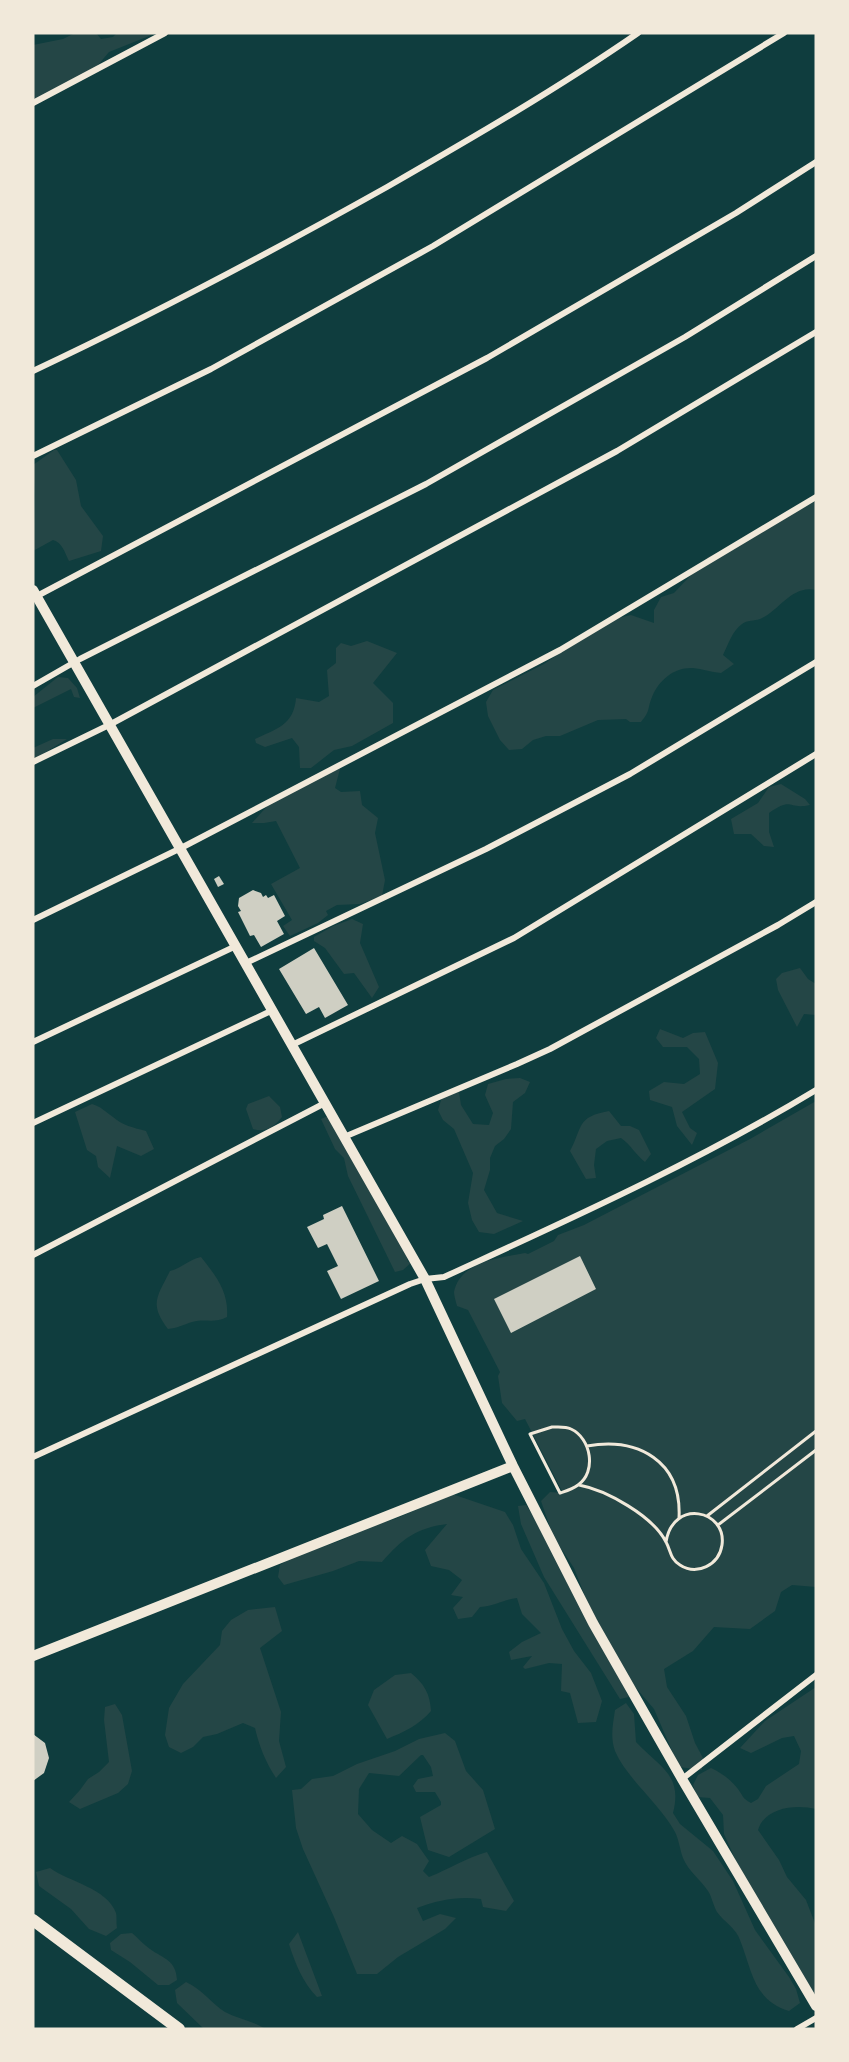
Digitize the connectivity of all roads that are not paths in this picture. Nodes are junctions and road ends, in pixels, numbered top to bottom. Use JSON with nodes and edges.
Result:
{"nodes":[{"id":1,"x":165,"y":33,"type":"edge"},
{"id":2,"x":638,"y":33,"type":"edge"},
{"id":3,"x":784,"y":33,"type":"edge"},
{"id":4,"x":33,"y":103,"type":"edge"},
{"id":5,"x":816,"y":162,"type":"edge"},
{"id":6,"x":816,"y":256,"type":"edge"},
{"id":7,"x":816,"y":332,"type":"edge"},
{"id":8,"x":33,"y":371,"type":"edge"},
{"id":9,"x":33,"y":456,"type":"edge"},
{"id":10,"x":816,"y":497,"type":"edge"},
{"id":11,"x":35,"y":593,"type":"edge"},
{"id":12,"x":74,"y":662,"type":"junction"},
{"id":13,"x":816,"y":662,"type":"edge"},
{"id":14,"x":33,"y":686,"type":"edge"},
{"id":15,"x":111,"y":724,"type":"junction"},
{"id":16,"x":816,"y":754,"type":"edge"},
{"id":17,"x":33,"y":762,"type":"edge"},
{"id":18,"x":181,"y":848,"type":"junction"},
{"id":19,"x":816,"y":902,"type":"edge"},
{"id":20,"x":33,"y":920,"type":"edge"},
{"id":21,"x":236,"y":946,"type":"junction"},
{"id":22,"x":246,"y":963,"type":"junction"},
{"id":23,"x":273,"y":1010,"type":"junction"},
{"id":24,"x":33,"y":1042,"type":"edge"},
{"id":25,"x":292,"y":1045,"type":"junction"},
{"id":26,"x":816,"y":1090,"type":"edge"},
{"id":27,"x":325,"y":1104,"type":"junction"},
{"id":28,"x":33,"y":1123,"type":"edge"},
{"id":29,"x":344,"y":1137,"type":"junction"},
{"id":30,"x":33,"y":1255,"type":"edge"},
{"id":31,"x":425,"y":1279,"type":"junction"},
{"id":32,"x":33,"y":1457,"type":"edge"},
{"id":33,"x":513,"y":1466,"type":"junction"},
{"id":34,"x":33,"y":1656,"type":"edge"},
{"id":35,"x":816,"y":1675,"type":"edge"},
{"id":36,"x":682,"y":1779,"type":"junction"},
{"id":37,"x":33,"y":1920,"type":"edge"},
{"id":38,"x":816,"y":2006,"type":"edge"},
{"id":39,"x":816,"y":2018,"type":"edge"},
{"id":40,"x":180,"y":2029,"type":"edge"},
{"id":41,"x":797,"y":2029,"type":"edge"}],
"edges":[{"from":1,"to":4,"type":"street"},
{"from":2,"to":8,"type":"street"},
{"from":3,"to":9,"type":"street"},
{"from":5,"to":11,"type":"street"},
{"from":6,"to":12,"type":"street"},
{"from":7,"to":15,"type":"street"},
{"from":10,"to":18,"type":"street"},
{"from":11,"to":12,"type":"street"},
{"from":12,"to":14,"type":"street"},
{"from":12,"to":15,"type":"street"},
{"from":13,"to":22,"type":"street"},
{"from":15,"to":17,"type":"street"},
{"from":15,"to":18,"type":"street"},
{"from":16,"to":25,"type":"street"},
{"from":18,"to":20,"type":"street"},
{"from":18,"to":21,"type":"street"},
{"from":19,"to":29,"type":"street"},
{"from":21,"to":22,"type":"street"},
{"from":21,"to":24,"type":"street"},
{"from":22,"to":23,"type":"street"},
{"from":23,"to":25,"type":"street"},
{"from":23,"to":28,"type":"street"},
{"from":25,"to":27,"type":"street"},
{"from":26,"to":31,"type":"street"},
{"from":27,"to":29,"type":"street"},
{"from":27,"to":30,"type":"street"},
{"from":29,"to":31,"type":"street"},
{"from":31,"to":32,"type":"street"},
{"from":31,"to":33,"type":"street"},
{"from":33,"to":34,"type":"street"},
{"from":33,"to":36,"type":"street"},
{"from":35,"to":36,"type":"street"},
{"from":36,"to":38,"type":"street"},
{"from":37,"to":40,"type":"main road"},
{"from":39,"to":41,"type":"street"}]}
